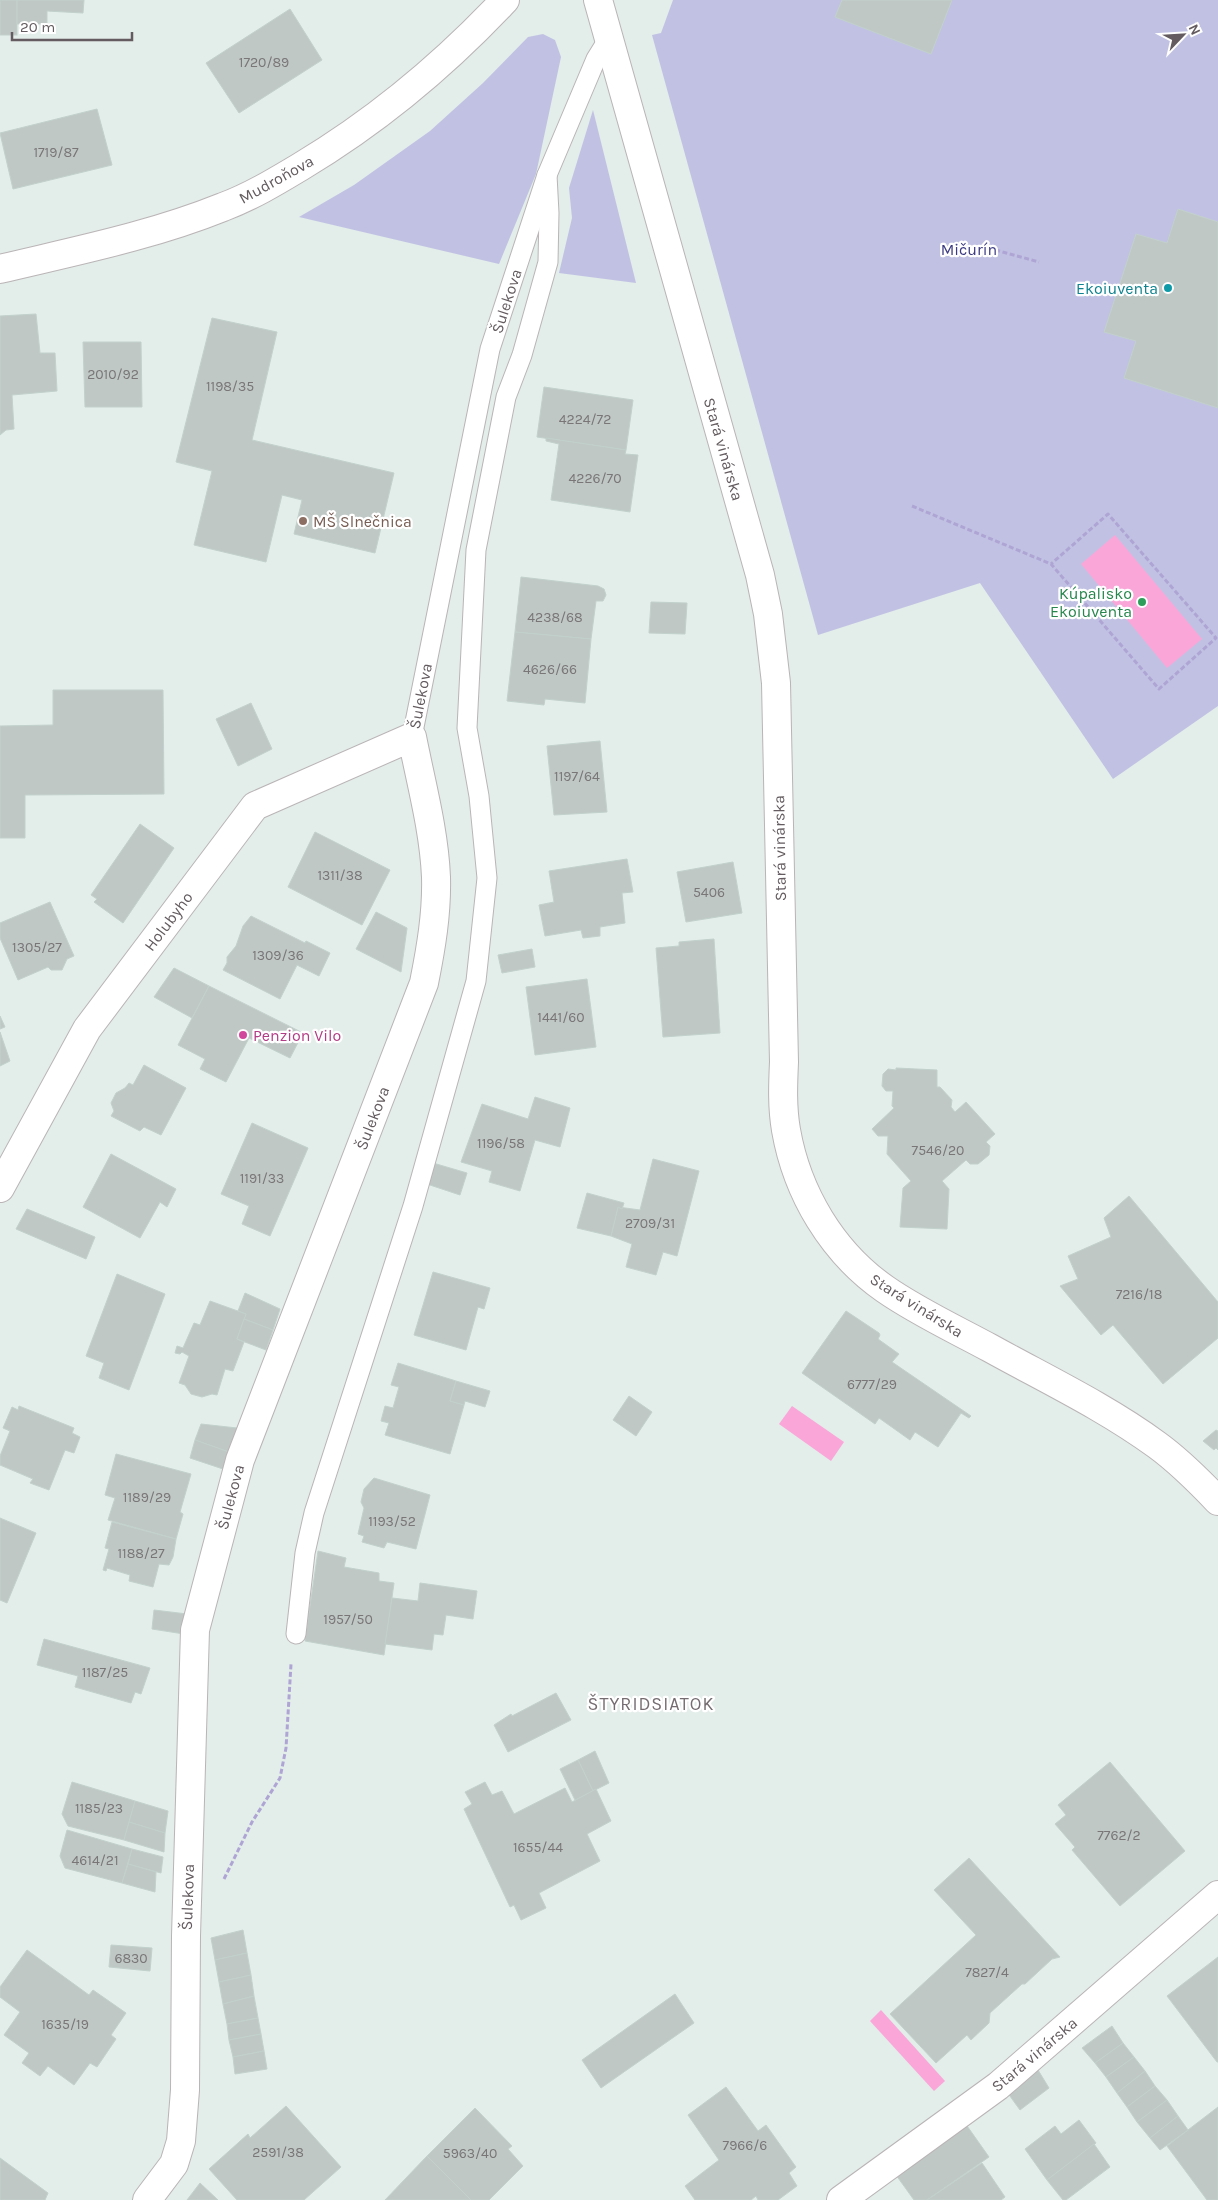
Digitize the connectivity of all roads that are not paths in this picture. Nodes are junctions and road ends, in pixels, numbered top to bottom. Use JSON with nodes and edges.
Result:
{"nodes":[{"id":1,"x":505,"y":0,"type":"edge"},
{"id":2,"x":598,"y":0,"type":"edge"},
{"id":3,"x":609,"y":38,"type":"junction"},
{"id":4,"x":547,"y":175,"type":"junction"},
{"id":5,"x":0,"y":269,"type":"edge"},
{"id":6,"x":412,"y":737,"type":"junction"},
{"id":7,"x":0,"y":1188,"type":"edge"},
{"id":8,"x":1218,"y":1501,"type":"edge"},
{"id":9,"x":296,"y":1634,"type":"road end"},
{"id":10,"x":1218,"y":1895,"type":"edge"},
{"id":11,"x":147,"y":2200,"type":"edge"},
{"id":12,"x":841,"y":2200,"type":"edge"}],
"edges":[{"from":1,"to":5,"type":"street","name":"Mudroňova"},
{"from":2,"to":3,"type":"street","name":"Stará vinárska"},
{"from":3,"to":4,"type":"lane","name":"Šulekova"},
{"from":3,"to":8,"type":"street","name":"Stará vinárska"},
{"from":4,"to":6,"type":"lane","name":"Šulekova"},
{"from":4,"to":9,"type":"lane"},
{"from":6,"to":7,"type":"street","name":"Holubyho"},
{"from":6,"to":11,"type":"street","name":"Šulekova"},
{"from":10,"to":12,"type":"street","name":"Stará vinárska"}]}
